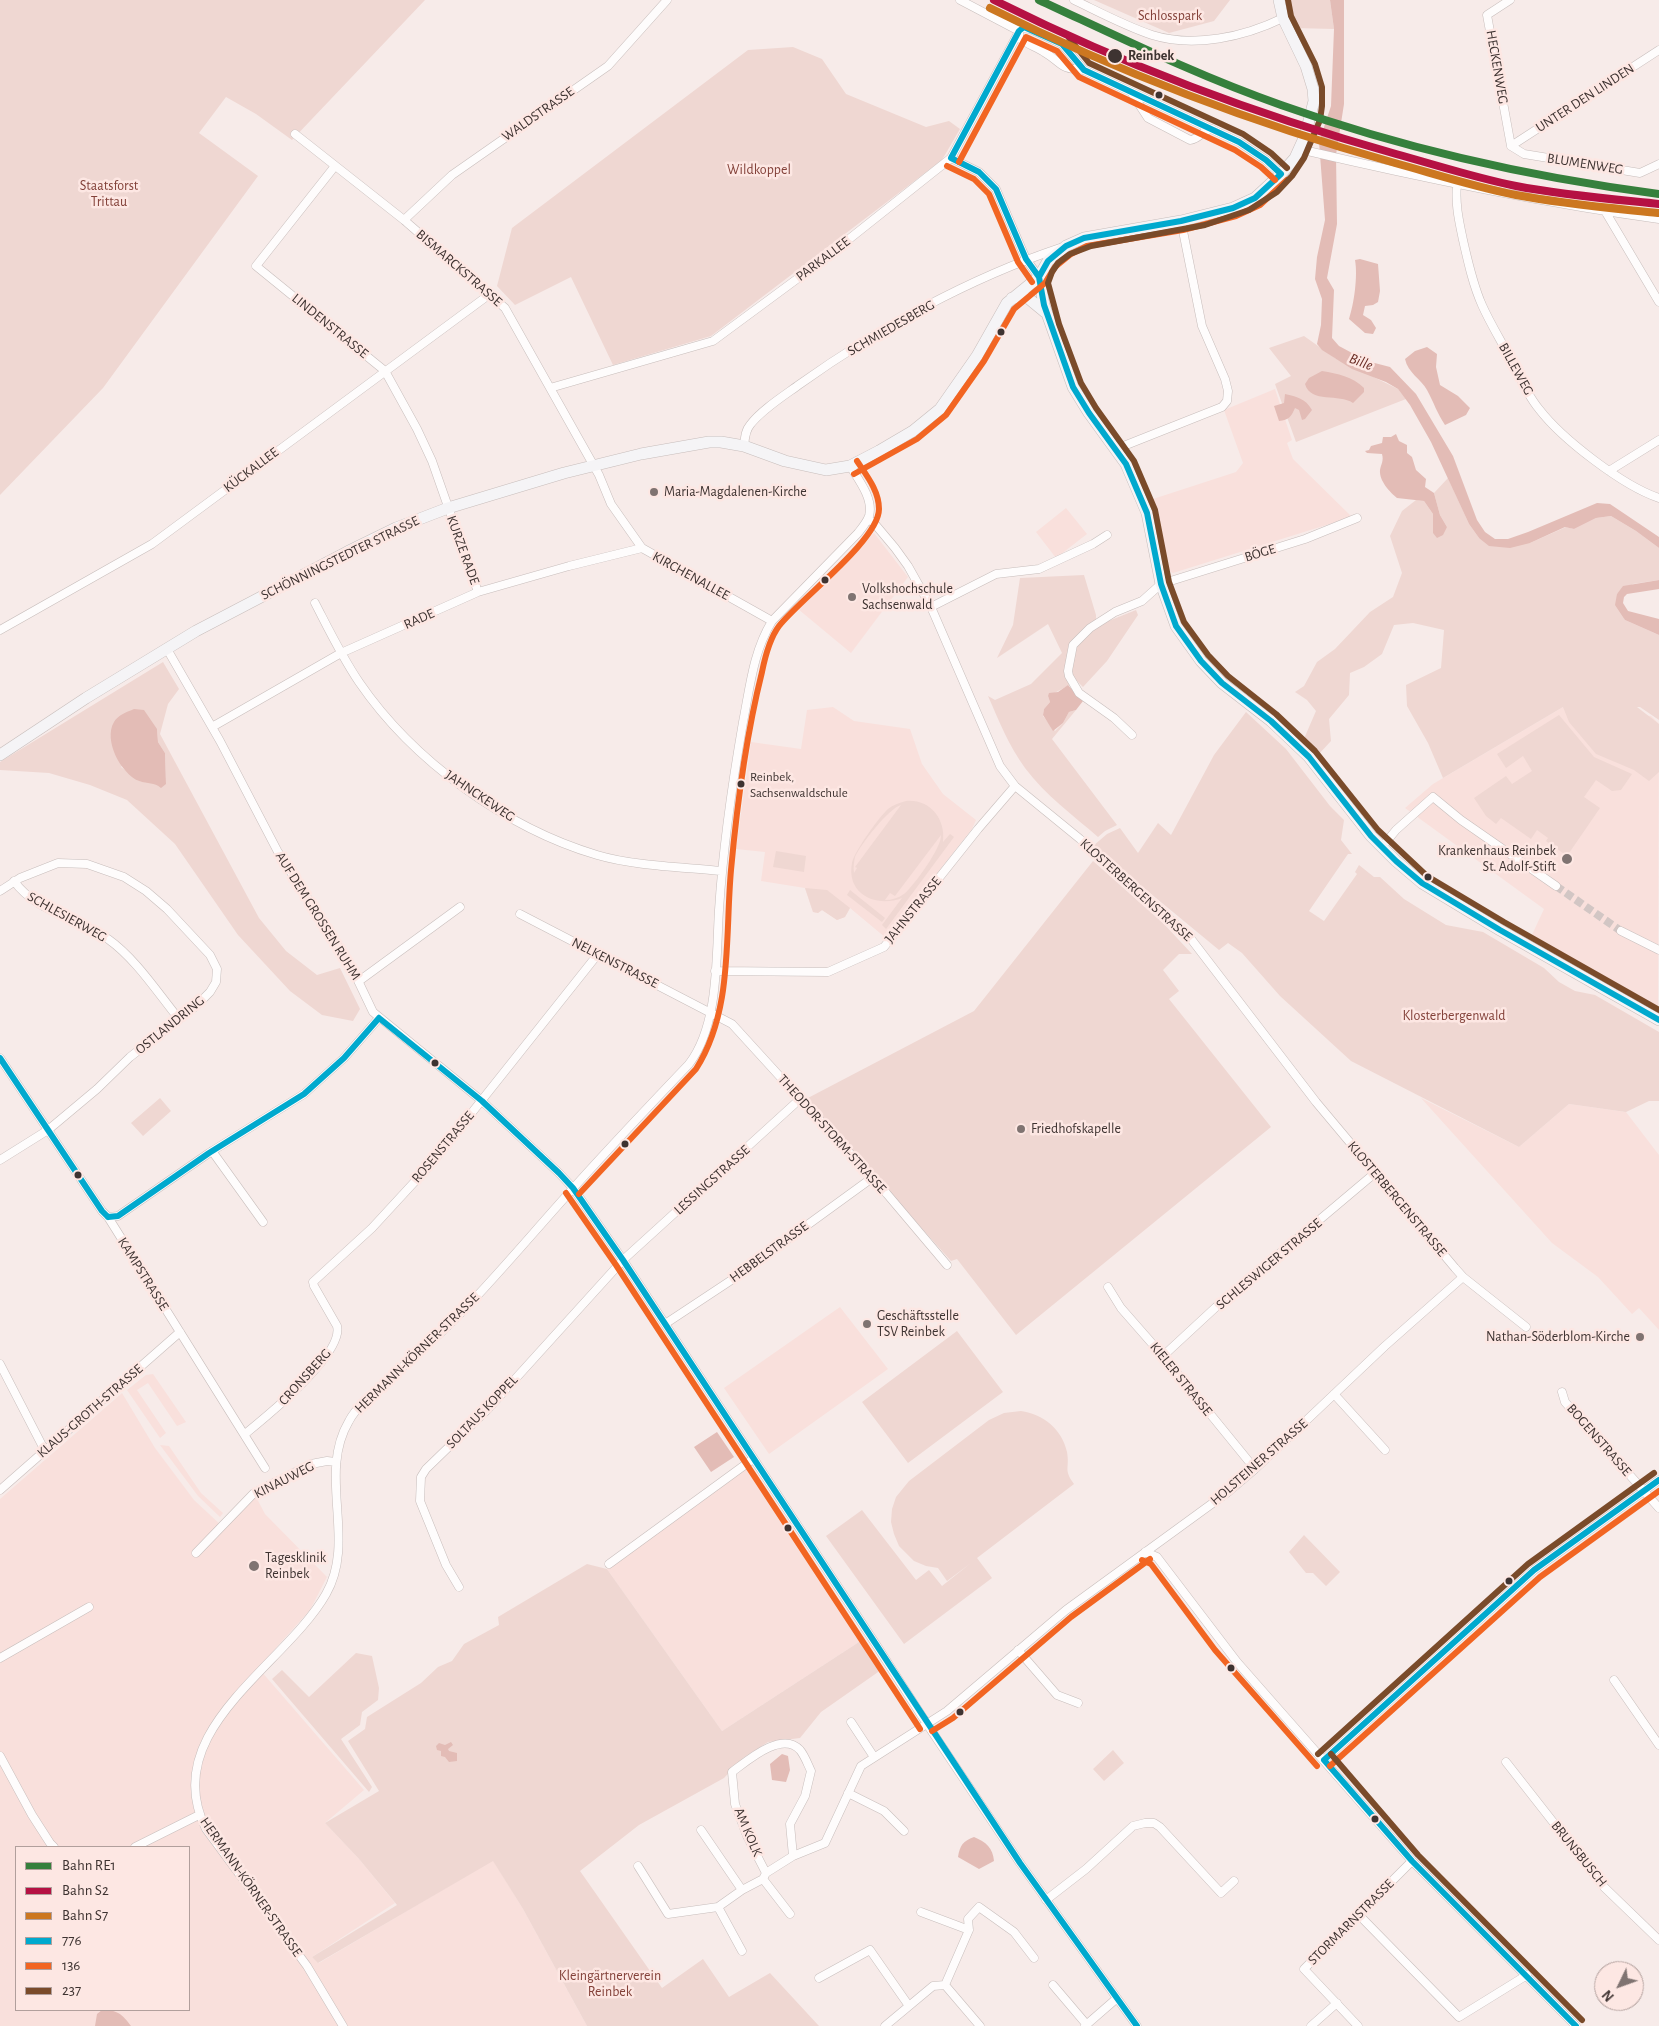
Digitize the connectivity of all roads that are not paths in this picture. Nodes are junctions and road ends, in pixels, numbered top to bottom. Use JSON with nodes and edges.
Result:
{"nodes":[{"id":1,"x":667,"y":0,"type":"edge"},
{"id":2,"x":960,"y":0,"type":"edge"},
{"id":3,"x":1074,"y":0,"type":"edge"},
{"id":4,"x":1279,"y":0,"type":"edge"},
{"id":5,"x":1510,"y":0,"type":"edge"},
{"id":6,"x":1283,"y":18,"type":"junction"},
{"id":7,"x":1019,"y":31,"type":"junction"},
{"id":8,"x":1659,"y":50,"type":"edge"},
{"id":9,"x":1084,"y":70,"type":"junction"},
{"id":10,"x":1129,"y":92,"type":"junction"},
{"id":11,"x":1214,"y":130,"type":"junction"},
{"id":12,"x":295,"y":134,"type":"dead end"},
{"id":13,"x":1510,"y":146,"type":"junction"},
{"id":14,"x":1299,"y":149,"type":"junction"},
{"id":15,"x":951,"y":158,"type":"junction"},
{"id":16,"x":1659,"y":164,"type":"edge"},
{"id":17,"x":335,"y":166,"type":"junction"},
{"id":18,"x":1281,"y":174,"type":"junction"},
{"id":19,"x":1457,"y":184,"type":"junction"},
{"id":20,"x":1605,"y":211,"type":"junction"},
{"id":21,"x":1659,"y":219,"type":"edge"},
{"id":22,"x":404,"y":220,"type":"junction"},
{"id":23,"x":1181,"y":221,"type":"junction"},
{"id":24,"x":1066,"y":246,"type":"junction"},
{"id":25,"x":1026,"y":259,"type":"junction"},
{"id":26,"x":1039,"y":277,"type":"junction"},
{"id":27,"x":1026,"y":288,"type":"junction"},
{"id":28,"x":490,"y":294,"type":"junction"},
{"id":29,"x":1012,"y":298,"type":"junction"},
{"id":30,"x":1659,"y":302,"type":"edge"},
{"id":31,"x":1045,"y":310,"type":"junction"},
{"id":32,"x":385,"y":371,"type":"junction"},
{"id":33,"x":550,"y":388,"type":"junction"},
{"id":34,"x":1659,"y":440,"type":"edge"},
{"id":35,"x":744,"y":446,"type":"junction"},
{"id":36,"x":1116,"y":449,"type":"junction"},
{"id":37,"x":592,"y":465,"type":"junction"},
{"id":38,"x":850,"y":466,"type":"junction"},
{"id":39,"x":1609,"y":471,"type":"junction"},
{"id":40,"x":1659,"y":498,"type":"edge"},
{"id":41,"x":448,"y":508,"type":"junction"},
{"id":42,"x":1357,"y":518,"type":"dead end"},
{"id":43,"x":868,"y":519,"type":"junction"},
{"id":44,"x":1108,"y":535,"type":"dead end"},
{"id":45,"x":642,"y":548,"type":"junction"},
{"id":46,"x":1161,"y":584,"type":"junction"},
{"id":47,"x":478,"y":592,"type":"junction"},
{"id":48,"x":315,"y":603,"type":"dead end"},
{"id":49,"x":931,"y":607,"type":"junction"},
{"id":50,"x":772,"y":621,"type":"junction"},
{"id":51,"x":0,"y":630,"type":"edge"},
{"id":52,"x":167,"y":649,"type":"junction"},
{"id":53,"x":341,"y":653,"type":"junction"},
{"id":54,"x":212,"y":727,"type":"junction"},
{"id":55,"x":1132,"y":735,"type":"dead end"},
{"id":56,"x":0,"y":755,"type":"edge"},
{"id":57,"x":1015,"y":786,"type":"junction"},
{"id":58,"x":1382,"y":847,"type":"junction"},
{"id":59,"x":722,"y":871,"type":"junction"},
{"id":60,"x":14,"y":881,"type":"junction"},
{"id":61,"x":1556,"y":886,"type":"tunnel mouth"},
{"id":62,"x":0,"y":891,"type":"edge"},
{"id":63,"x":460,"y":907,"type":"dead end"},
{"id":64,"x":520,"y":914,"type":"dead end"},
{"id":65,"x":1621,"y":931,"type":"tunnel mouth"},
{"id":66,"x":1658,"y":950,"type":"edge"},
{"id":67,"x":598,"y":954,"type":"junction"},
{"id":68,"x":715,"y":971,"type":"junction"},
{"id":69,"x":359,"y":980,"type":"junction"},
{"id":70,"x":710,"y":1012,"type":"junction"},
{"id":71,"x":1658,"y":1017,"type":"edge"},
{"id":72,"x":379,"y":1018,"type":"junction"},
{"id":73,"x":179,"y":1019,"type":"junction"},
{"id":74,"x":0,"y":1058,"type":"edge"},
{"id":75,"x":800,"y":1100,"type":"junction"},
{"id":76,"x":482,"y":1101,"type":"junction"},
{"id":77,"x":48,"y":1130,"type":"junction"},
{"id":78,"x":212,"y":1151,"type":"junction"},
{"id":79,"x":0,"y":1160,"type":"edge"},
{"id":80,"x":1375,"y":1173,"type":"junction"},
{"id":81,"x":872,"y":1178,"type":"junction"},
{"id":82,"x":573,"y":1188,"type":"junction"},
{"id":83,"x":108,"y":1216,"type":"junction"},
{"id":84,"x":263,"y":1222,"type":"dead end"},
{"id":85,"x":623,"y":1260,"type":"junction"},
{"id":86,"x":947,"y":1265,"type":"dead end"},
{"id":87,"x":1462,"y":1277,"type":"junction"},
{"id":88,"x":313,"y":1282,"type":"joint"},
{"id":89,"x":1108,"y":1287,"type":"dead end"},
{"id":90,"x":665,"y":1324,"type":"junction"},
{"id":91,"x":1526,"y":1327,"type":"dead end"},
{"id":92,"x":180,"y":1332,"type":"junction"},
{"id":93,"x":1163,"y":1356,"type":"junction"},
{"id":94,"x":0,"y":1364,"type":"edge"},
{"id":95,"x":1562,"y":1392,"type":"dead end"},
{"id":96,"x":1334,"y":1394,"type":"junction"},
{"id":97,"x":245,"y":1434,"type":"junction"},
{"id":98,"x":1385,"y":1450,"type":"dead end"},
{"id":99,"x":44,"y":1451,"type":"junction"},
{"id":100,"x":753,"y":1460,"type":"junction"},
{"id":101,"x":336,"y":1462,"type":"junction"},
{"id":102,"x":265,"y":1468,"type":"dead end"},
{"id":103,"x":1255,"y":1469,"type":"junction"},
{"id":104,"x":1659,"y":1480,"type":"edge"},
{"id":105,"x":0,"y":1490,"type":"edge"},
{"id":106,"x":1644,"y":1490,"type":"junction"},
{"id":107,"x":1659,"y":1508,"type":"edge"},
{"id":108,"x":1145,"y":1552,"type":"junction"},
{"id":109,"x":196,"y":1553,"type":"dead end"},
{"id":110,"x":609,"y":1564,"type":"dead end"},
{"id":111,"x":459,"y":1587,"type":"dead end"},
{"id":112,"x":88,"y":1607,"type":"dead end"},
{"id":113,"x":1018,"y":1650,"type":"junction"},
{"id":114,"x":0,"y":1658,"type":"edge"},
{"id":115,"x":1614,"y":1680,"type":"dead end"},
{"id":116,"x":1078,"y":1703,"type":"dead end"},
{"id":117,"x":851,"y":1722,"type":"dead end"},
{"id":118,"x":926,"y":1724,"type":"junction"},
{"id":119,"x":1659,"y":1745,"type":"edge"},
{"id":120,"x":0,"y":1756,"type":"edge"},
{"id":121,"x":874,"y":1757,"type":"junction"},
{"id":122,"x":1324,"y":1760,"type":"junction"},
{"id":123,"x":1506,"y":1762,"type":"dead end"},
{"id":124,"x":848,"y":1793,"type":"junction"},
{"id":125,"x":199,"y":1814,"type":"junction"},
{"id":126,"x":701,"y":1830,"type":"dead end"},
{"id":127,"x":904,"y":1831,"type":"dead end"},
{"id":128,"x":53,"y":1846,"type":"edge"},
{"id":129,"x":137,"y":1846,"type":"edge"},
{"id":130,"x":793,"y":1856,"type":"junction"},
{"id":131,"x":1412,"y":1861,"type":"junction"},
{"id":132,"x":638,"y":1866,"type":"dead end"},
{"id":133,"x":765,"y":1876,"type":"junction"},
{"id":134,"x":1234,"y":1881,"type":"dead end"},
{"id":135,"x":742,"y":1890,"type":"junction"},
{"id":136,"x":1046,"y":1900,"type":"junction"},
{"id":137,"x":718,"y":1907,"type":"junction"},
{"id":138,"x":921,"y":1912,"type":"dead end"},
{"id":139,"x":790,"y":1914,"type":"dead end"},
{"id":140,"x":1359,"y":1915,"type":"junction"},
{"id":141,"x":969,"y":1930,"type":"junction"},
{"id":142,"x":1659,"y":1940,"type":"edge"},
{"id":143,"x":742,"y":1951,"type":"dead end"},
{"id":144,"x":1034,"y":1958,"type":"dead end"},
{"id":145,"x":1527,"y":1975,"type":"junction"},
{"id":146,"x":819,"y":1978,"type":"dead end"},
{"id":147,"x":945,"y":1985,"type":"junction"},
{"id":148,"x":1053,"y":1985,"type":"dead end"},
{"id":149,"x":1116,"y":1999,"type":"junction"},
{"id":150,"x":1337,"y":2003,"type":"junction"},
{"id":151,"x":909,"y":2006,"type":"junction"},
{"id":152,"x":343,"y":2026,"type":"edge"},
{"id":153,"x":885,"y":2026,"type":"edge"},
{"id":154,"x":980,"y":2026,"type":"edge"},
{"id":155,"x":1086,"y":2026,"type":"edge"},
{"id":156,"x":1137,"y":2026,"type":"edge"},
{"id":157,"x":1311,"y":2026,"type":"edge"},
{"id":158,"x":1358,"y":2026,"type":"edge"},
{"id":159,"x":1576,"y":2026,"type":"edge"}],
"edges":[{"from":1,"to":22,"type":"street","name":"WALDSTRASSE"},
{"from":2,"to":7,"type":"street"},
{"from":3,"to":6,"type":"street"},
{"from":4,"to":6,"type":"main road","name":"SCHÖNNINGSTEDTER STRASSE"},
{"from":5,"to":13,"type":"street","name":"HECKENWEG"},
{"from":6,"to":14,"type":"main road","name":"SCHÖNNINGSTEDTER STRASSE"},
{"from":7,"to":9,"type":"street"},
{"from":7,"to":9,"type":"street"},
{"from":7,"to":15,"type":"street","name":"PARKALLEE"},
{"from":8,"to":13,"type":"street","name":"UNTER DEN LINDEN"},
{"from":9,"to":10,"type":"street"},
{"from":10,"to":11,"type":"street"},
{"from":10,"to":11,"type":"street"},
{"from":11,"to":18,"type":"street"},
{"from":12,"to":17,"type":"street","name":"BISMARCKSTRASSE"},
{"from":13,"to":16,"type":"street","name":"BLUMENWEG"},
{"from":14,"to":18,"type":"main road","name":"SCHÖNNINGSTEDTER STRASSE"},
{"from":14,"to":19,"type":"street"},
{"from":15,"to":25,"type":"street"},
{"from":15,"to":33,"type":"street","name":"PARKALLEE"},
{"from":17,"to":22,"type":"street","name":"BISMARCKSTRASSE"},
{"from":17,"to":32,"type":"street","name":"LINDENSTRASSE"},
{"from":18,"to":23,"type":"main road","name":"SCHÖNNINGSTEDTER STRASSE"},
{"from":19,"to":20,"type":"street"},
{"from":19,"to":39,"type":"street","name":"BILLEWEG"},
{"from":20,"to":21,"type":"street"},
{"from":20,"to":30,"type":"street"},
{"from":22,"to":28,"type":"street","name":"BISMARCKSTRASSE"},
{"from":23,"to":24,"type":"main road","name":"SCHÖNNINGSTEDTER STRASSE"},
{"from":23,"to":36,"type":"street"},
{"from":24,"to":25,"type":"street","name":"SCHMIEDESBERG"},
{"from":24,"to":26,"type":"main road","name":"SCHÖNNINGSTEDTER STRASSE"},
{"from":25,"to":26,"type":"street"},
{"from":25,"to":35,"type":"street","name":"SCHMIEDESBERG"},
{"from":26,"to":27,"type":"main road","name":"SCHÖNNINGSTEDTER STRASSE"},
{"from":26,"to":31,"type":"main road"},
{"from":27,"to":29,"type":"main road","name":"SCHÖNNINGSTEDTER STRASSE"},
{"from":27,"to":31,"type":"main road"},
{"from":28,"to":32,"type":"street","name":"KÜCKALLEE"},
{"from":28,"to":33,"type":"street","name":"BISMARCKSTRASSE"},
{"from":29,"to":31,"type":"main road"},
{"from":29,"to":38,"type":"main road","name":"SCHÖNNINGSTEDTER STRASSE"},
{"from":31,"to":36,"type":"main road"},
{"from":32,"to":41,"type":"street","name":"LINDENSTRASSE"},
{"from":32,"to":51,"type":"street","name":"KÜCKALLEE"},
{"from":33,"to":37,"type":"street","name":"BISMARCKSTRASSE"},
{"from":34,"to":39,"type":"street"},
{"from":35,"to":37,"type":"main road","name":"SCHÖNNINGSTEDTER STRASSE"},
{"from":35,"to":38,"type":"main road","name":"SCHÖNNINGSTEDTER STRASSE"},
{"from":36,"to":46,"type":"main road"},
{"from":37,"to":41,"type":"main road","name":"SCHÖNNINGSTEDTER STRASSE"},
{"from":37,"to":45,"type":"street","name":"KIRCHENALLEE"},
{"from":38,"to":43,"type":"street"},
{"from":39,"to":40,"type":"street","name":"BILLEWEG"},
{"from":41,"to":47,"type":"street","name":"KURZE RADE"},
{"from":41,"to":52,"type":"main road","name":"SCHÖNNINGSTEDTER STRASSE"},
{"from":42,"to":46,"type":"street","name":"BÖGE"},
{"from":43,"to":49,"type":"street","name":"KLOSTERBERGENSTRASSE"},
{"from":43,"to":50,"type":"street","name":"HERMANN-KÖRNER-STRASSE"},
{"from":44,"to":49,"type":"street"},
{"from":45,"to":47,"type":"street","name":"RADE"},
{"from":45,"to":50,"type":"street","name":"KIRCHENALLEE"},
{"from":46,"to":55,"type":"street"},
{"from":46,"to":58,"type":"main road"},
{"from":47,"to":53,"type":"street","name":"RADE"},
{"from":48,"to":53,"type":"street","name":"JAHNCKEWEG"},
{"from":49,"to":57,"type":"street","name":"KLOSTERBERGENSTRASSE"},
{"from":50,"to":59,"type":"street","name":"HERMANN-KÖRNER-STRASSE"},
{"from":52,"to":54,"type":"street","name":"AUF DEM GROSSEN RUHM"},
{"from":52,"to":56,"type":"main road","name":"SCHÖNNINGSTEDTER STRASSE"},
{"from":53,"to":54,"type":"street","name":"RADE"},
{"from":53,"to":59,"type":"street","name":"JAHNCKEWEG"},
{"from":54,"to":69,"type":"street","name":"AUF DEM GROSSEN RUHM"},
{"from":57,"to":68,"type":"street","name":"JAHNSTRASSE"},
{"from":57,"to":80,"type":"street","name":"KLOSTERBERGENSTRASSE"},
{"from":58,"to":61,"type":"street"},
{"from":58,"to":71,"type":"main road"},
{"from":59,"to":68,"type":"street","name":"HERMANN-KÖRNER-STRASSE"},
{"from":60,"to":62,"type":"street","name":"OSTLANDRING"},
{"from":60,"to":73,"type":"street","name":"SCHLESIERWEG"},
{"from":60,"to":73,"type":"street","name":"OSTLANDRING"},
{"from":63,"to":69,"type":"street"},
{"from":64,"to":67,"type":"street","name":"NELKENSTRASSE"},
{"from":65,"to":66,"type":"street"},
{"from":67,"to":70,"type":"street","name":"NELKENSTRASSE"},
{"from":67,"to":76,"type":"street","name":"ROSENSTRASSE"},
{"from":68,"to":70,"type":"street","name":"HERMANN-KÖRNER-STRASSE"},
{"from":69,"to":72,"type":"street","name":"AUF DEM GROSSEN RUHM"},
{"from":70,"to":75,"type":"street","name":"THEODOR-STORM-STRASSE"},
{"from":70,"to":82,"type":"street","name":"HERMANN-KÖRNER-STRASSE"},
{"from":72,"to":76,"type":"street","name":"AUF DEM GROSSEN RUHM"},
{"from":72,"to":78,"type":"street"},
{"from":73,"to":77,"type":"street","name":"OSTLANDRING"},
{"from":74,"to":77,"type":"street","name":"KAMPSTRASSE"},
{"from":75,"to":81,"type":"street","name":"THEODOR-STORM-STRASSE"},
{"from":75,"to":85,"type":"street","name":"LESSINGSTRASSE"},
{"from":76,"to":82,"type":"street","name":"AUF DEM GROSSEN RUHM"},
{"from":76,"to":88,"type":"street","name":"ROSENSTRASSE"},
{"from":77,"to":79,"type":"street","name":"OSTLANDRING"},
{"from":77,"to":83,"type":"street","name":"KAMPSTRASSE"},
{"from":78,"to":83,"type":"street"},
{"from":78,"to":84,"type":"street"},
{"from":80,"to":87,"type":"street","name":"KLOSTERBERGENSTRASSE"},
{"from":80,"to":93,"type":"street","name":"SCHLESWIGER STRASSE"},
{"from":81,"to":86,"type":"street","name":"THEODOR-STORM-STRASSE"},
{"from":81,"to":90,"type":"street","name":"HEBBELSTRASSE"},
{"from":82,"to":85,"type":"street","name":"AUF DEM GROSSEN RUHM"},
{"from":82,"to":101,"type":"street","name":"HERMANN-KÖRNER-STRASSE"},
{"from":83,"to":92,"type":"street","name":"KAMPSTRASSE"},
{"from":85,"to":90,"type":"street","name":"AUF DEM GROSSEN RUHM"},
{"from":85,"to":111,"type":"street","name":"SOLTAUS KOPPEL"},
{"from":87,"to":91,"type":"street","name":"KLOSTERBERGENSTRASSE"},
{"from":87,"to":96,"type":"street","name":"HOLSTEINER STRASSE"},
{"from":88,"to":97,"type":"street","name":"CRONSBERG"},
{"from":89,"to":93,"type":"street","name":"KIELER STRASSE"},
{"from":90,"to":100,"type":"street","name":"AUF DEM GROSSEN RUHM"},
{"from":92,"to":97,"type":"street","name":"KAMPSTRASSE"},
{"from":92,"to":99,"type":"street","name":"KLAUS-GROTH-STRASSE"},
{"from":93,"to":103,"type":"street","name":"KIELER STRASSE"},
{"from":94,"to":99,"type":"street"},
{"from":95,"to":106,"type":"street","name":"BOGENSTRASSE"},
{"from":96,"to":98,"type":"street"},
{"from":96,"to":103,"type":"street","name":"HOLSTEINER STRASSE"},
{"from":97,"to":102,"type":"street","name":"KAMPSTRASSE"},
{"from":99,"to":105,"type":"street","name":"KLAUS-GROTH-STRASSE"},
{"from":100,"to":110,"type":"street"},
{"from":100,"to":118,"type":"street","name":"AUF DEM GROSSEN RUHM"},
{"from":101,"to":109,"type":"street","name":"KINAUWEG"},
{"from":101,"to":125,"type":"street","name":"HERMANN-KÖRNER-STRASSE"},
{"from":103,"to":108,"type":"street","name":"HOLSTEINER STRASSE"},
{"from":104,"to":106,"type":"street"},
{"from":106,"to":107,"type":"street","name":"BOGENSTRASSE"},
{"from":106,"to":122,"type":"street"},
{"from":108,"to":113,"type":"street","name":"HOLSTEINER STRASSE"},
{"from":108,"to":122,"type":"street"},
{"from":112,"to":114,"type":"street"},
{"from":113,"to":116,"type":"street"},
{"from":113,"to":118,"type":"street","name":"HOLSTEINER STRASSE"},
{"from":115,"to":119,"type":"street"},
{"from":117,"to":121,"type":"street"},
{"from":118,"to":121,"type":"street","name":"AM KOLK"},
{"from":118,"to":136,"type":"street","name":"AUF DEM GROSSEN RUHM"},
{"from":120,"to":128,"type":"street"},
{"from":121,"to":124,"type":"street","name":"AM KOLK"},
{"from":122,"to":131,"type":"street"},
{"from":123,"to":142,"type":"street","name":"BRUNSBUSCH"},
{"from":124,"to":127,"type":"street"},
{"from":124,"to":130,"type":"street","name":"AM KOLK"},
{"from":125,"to":129,"type":"street"},
{"from":125,"to":152,"type":"street","name":"HERMANN-KÖRNER-STRASSE"},
{"from":126,"to":135,"type":"street"},
{"from":130,"to":133,"type":"street","name":"AM KOLK"},
{"from":130,"to":133,"type":"street","name":"AM KOLK"},
{"from":131,"to":140,"type":"street","name":"STORMARNSTRASSE"},
{"from":131,"to":145,"type":"street"},
{"from":132,"to":137,"type":"street","name":"AM KOLK"},
{"from":133,"to":135,"type":"street","name":"AM KOLK"},
{"from":133,"to":139,"type":"street","name":"AM KOLK"},
{"from":134,"to":136,"type":"street"},
{"from":135,"to":137,"type":"street","name":"AM KOLK"},
{"from":136,"to":149,"type":"street","name":"AUF DEM GROSSEN RUHM"},
{"from":137,"to":143,"type":"street"},
{"from":138,"to":141,"type":"street"},
{"from":140,"to":145,"type":"street"},
{"from":140,"to":150,"type":"street","name":"STORMARNSTRASSE"},
{"from":141,"to":144,"type":"street"},
{"from":141,"to":147,"type":"street"},
{"from":145,"to":159,"type":"street"},
{"from":146,"to":151,"type":"street"},
{"from":147,"to":151,"type":"street"},
{"from":147,"to":154,"type":"street"},
{"from":148,"to":155,"type":"street"},
{"from":149,"to":155,"type":"street"},
{"from":149,"to":156,"type":"street","name":"AUF DEM GROSSEN RUHM"},
{"from":150,"to":157,"type":"street"},
{"from":150,"to":158,"type":"street","name":"STORMARNSTRASSE"},
{"from":151,"to":153,"type":"street"}]}
